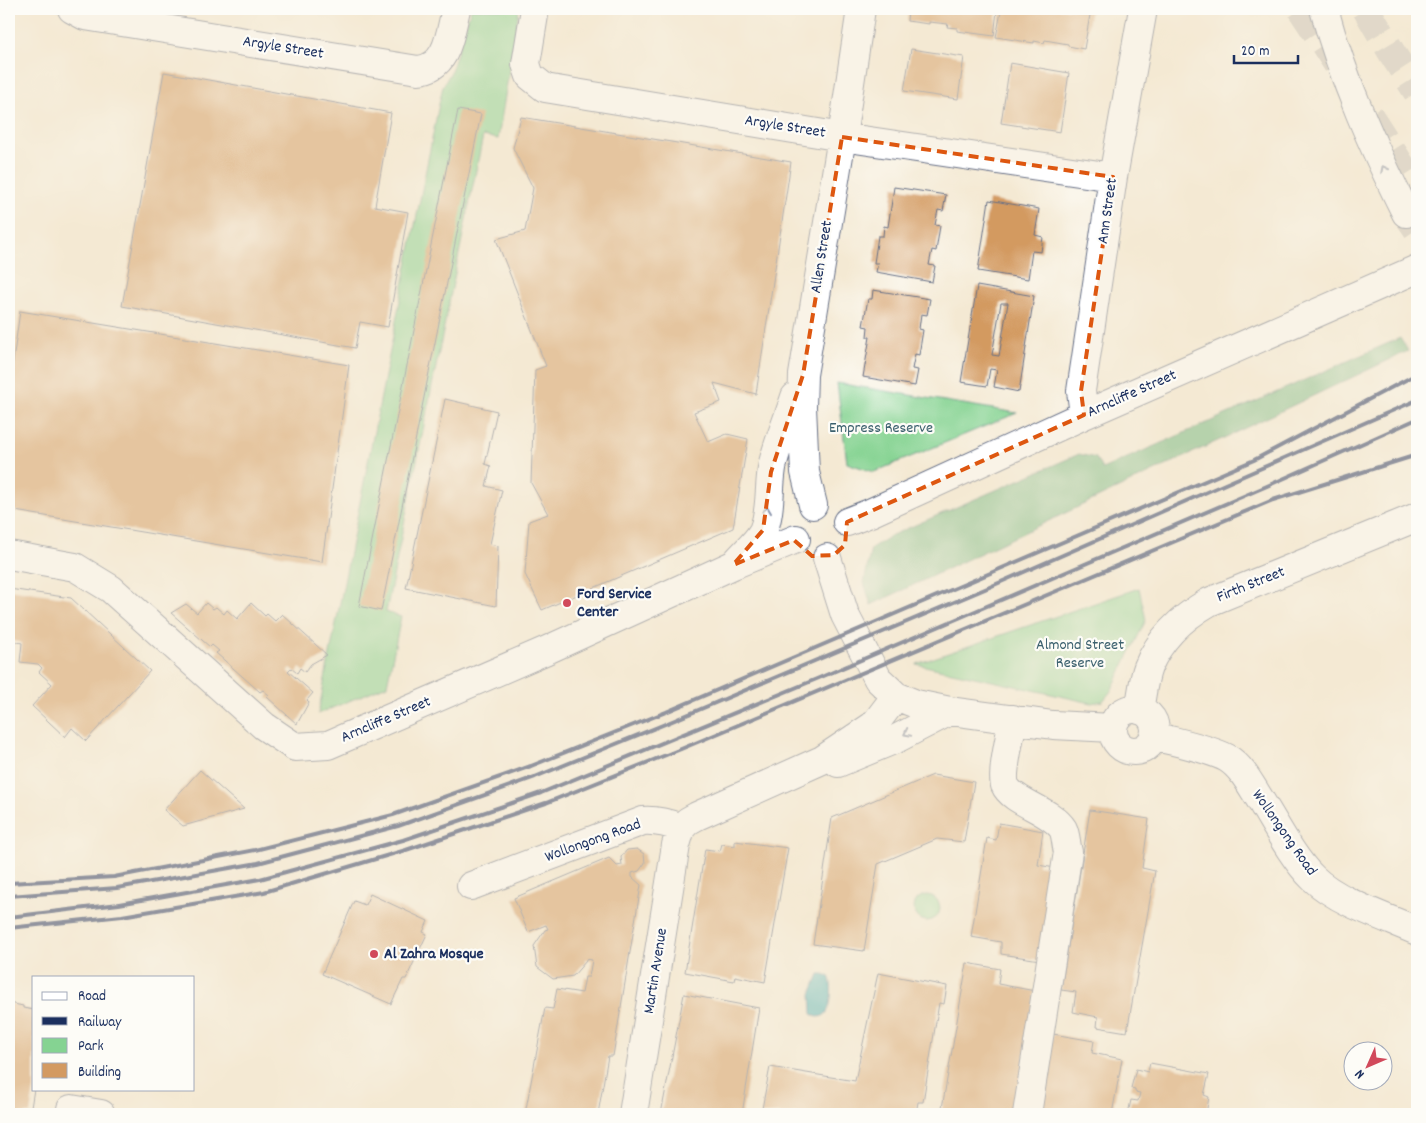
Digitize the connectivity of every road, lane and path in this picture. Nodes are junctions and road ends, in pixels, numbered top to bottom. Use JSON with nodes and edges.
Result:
{"nodes":[{"id":1,"x":72,"y":9,"type":"edge"},
{"id":2,"x":456,"y":9,"type":"edge"},
{"id":3,"x":535,"y":9,"type":"edge"},
{"id":4,"x":861,"y":9,"type":"edge"},
{"id":5,"x":1143,"y":9,"type":"edge"},
{"id":6,"x":1324,"y":9,"type":"edge"},
{"id":7,"x":842,"y":137,"type":"junction"},
{"id":8,"x":1113,"y":177,"type":"junction"},
{"id":9,"x":1406,"y":213,"type":"tunnel mouth"},
{"id":10,"x":1417,"y":269,"type":"edge"},
{"id":11,"x":802,"y":375,"type":"junction"},
{"id":12,"x":1084,"y":415,"type":"junction"},
{"id":13,"x":814,"y":505,"type":"junction"},
{"id":14,"x":1417,"y":517,"type":"edge"},
{"id":15,"x":847,"y":522,"type":"junction"},
{"id":16,"x":796,"y":539,"type":"junction"},
{"id":17,"x":9,"y":555,"type":"edge"},
{"id":18,"x":827,"y":558,"type":"junction"},
{"id":19,"x":733,"y":565,"type":"junction"},
{"id":20,"x":896,"y":696,"type":"junction"},
{"id":21,"x":1139,"y":710,"type":"junction"},
{"id":22,"x":950,"y":711,"type":"junction"},
{"id":23,"x":1013,"y":719,"type":"junction"},
{"id":24,"x":1113,"y":728,"type":"junction"},
{"id":25,"x":1154,"y":736,"type":"junction"},
{"id":26,"x":822,"y":760,"type":"junction"},
{"id":27,"x":681,"y":828,"type":"junction"},
{"id":28,"x":472,"y":886,"type":"dead end"},
{"id":29,"x":1417,"y":931,"type":"edge"},
{"id":30,"x":71,"y":1109,"type":"dead end"},
{"id":31,"x":101,"y":1114,"type":"edge"},
{"id":32,"x":633,"y":1114,"type":"edge"},
{"id":33,"x":1027,"y":1114,"type":"edge"}],
"edges":[{"from":1,"to":2,"type":"main road","name":"Argyle Street"},
{"from":3,"to":7,"type":"main road","name":"Argyle Street"},
{"from":4,"to":7,"type":"main road","name":"Allen Street"},
{"from":5,"to":8,"type":"main road","name":"Ann Street"},
{"from":9,"to":6,"type":"main road","one_way":true},
{"from":7,"to":8,"type":"main road","name":"Argyle Street"},
{"from":7,"to":11,"type":"main road","name":"Allen Street"},
{"from":8,"to":12,"type":"main road","name":"Ann Street"},
{"from":10,"to":12,"type":"main road","name":"Arncliffe Street"},
{"from":11,"to":13,"type":"main road","name":"Allen Street"},
{"from":19,"to":11,"type":"main road","one_way":true},
{"from":12,"to":15,"type":"main road","name":"Arncliffe Street"},
{"from":13,"to":15,"type":"main road"},
{"from":13,"to":16,"type":"main road"},
{"from":14,"to":21,"type":"main road","name":"Firth Street"},
{"from":15,"to":18,"type":"main road"},
{"from":16,"to":18,"type":"main road"},
{"from":16,"to":19,"type":"main road","name":"Arncliffe Street"},
{"from":17,"to":19,"type":"main road","name":"Arncliffe Street"},
{"from":18,"to":20,"type":"main road"},
{"from":20,"to":22,"type":"main road"},
{"from":20,"to":26,"type":"main road"},
{"from":21,"to":24,"type":"main road"},
{"from":21,"to":25,"type":"main road"},
{"from":22,"to":23,"type":"main road"},
{"from":22,"to":26,"type":"main road","one_way":true},
{"from":23,"to":24,"type":"main road"},
{"from":23,"to":33,"type":"main road"},
{"from":24,"to":25,"type":"main road"},
{"from":25,"to":29,"type":"main road","name":"Wollongong Road"},
{"from":26,"to":27,"type":"main road"},
{"from":27,"to":28,"type":"main road","name":"Wollongong Road"},
{"from":27,"to":32,"type":"main road","name":"Martin Avenue"},
{"from":30,"to":31,"type":"main road"}]}
